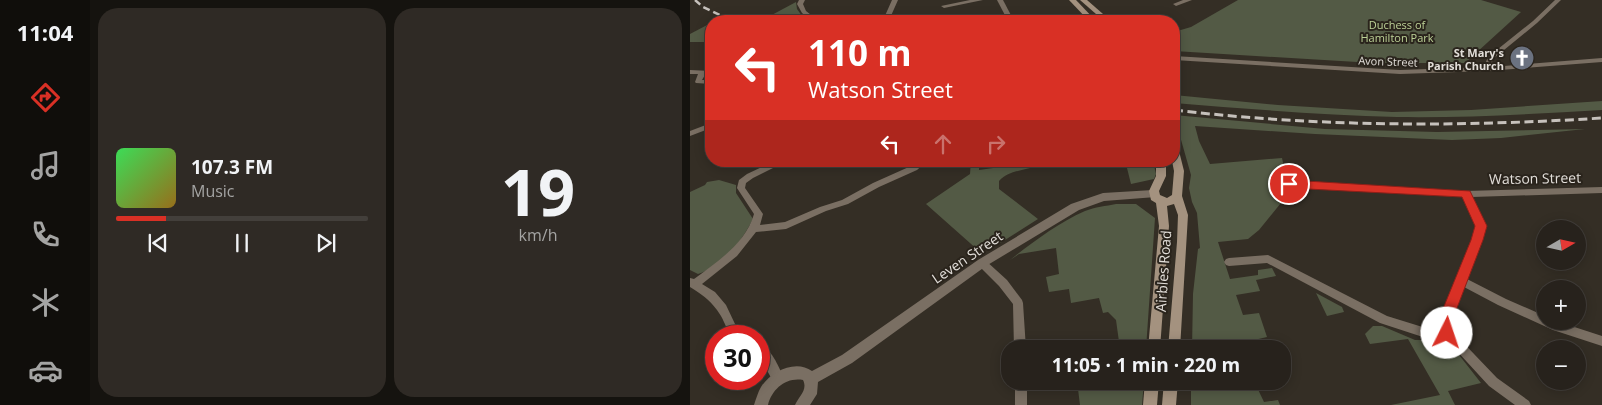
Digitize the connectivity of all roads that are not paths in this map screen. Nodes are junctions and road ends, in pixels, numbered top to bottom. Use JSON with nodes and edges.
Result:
{"nodes":[{"id":1,"x":802,"y":0,"type":"edge"},
{"id":2,"x":895,"y":0,"type":"edge"},
{"id":3,"x":980,"y":0,"type":"edge"},
{"id":4,"x":1000,"y":0,"type":"edge"},
{"id":5,"x":1072,"y":0,"type":"edge"},
{"id":6,"x":1083,"y":0,"type":"edge"},
{"id":7,"x":1189,"y":0,"type":"edge"},
{"id":8,"x":1558,"y":0,"type":"edge"},
{"id":9,"x":947,"y":4,"type":"dead end"},
{"id":10,"x":1176,"y":4,"type":"dead end"},
{"id":11,"x":808,"y":15,"type":"edge"},
{"id":12,"x":888,"y":15,"type":"edge"},
{"id":13,"x":1008,"y":15,"type":"edge"},
{"id":14,"x":1087,"y":15,"type":"edge"},
{"id":15,"x":1101,"y":15,"type":"edge"},
{"id":16,"x":1180,"y":58,"type":"edge"},
{"id":17,"x":1602,"y":60,"type":"edge"},
{"id":18,"x":1487,"y":69,"type":"junction"},
{"id":19,"x":690,"y":72,"type":"edge"},
{"id":20,"x":702,"y":74,"type":"junction"},
{"id":21,"x":705,"y":74,"type":"edge"},
{"id":22,"x":705,"y":82,"type":"edge"},
{"id":23,"x":705,"y":128,"type":"edge"},
{"id":24,"x":690,"y":134,"type":"edge"},
{"id":25,"x":770,"y":167,"type":"edge"},
{"id":26,"x":915,"y":167,"type":"edge"},
{"id":27,"x":1161,"y":167,"type":"edge"},
{"id":28,"x":1178,"y":167,"type":"edge"},
{"id":29,"x":1289,"y":184,"type":"dead end"},
{"id":30,"x":1602,"y":190,"type":"edge"},
{"id":31,"x":1157,"y":194,"type":"junction"},
{"id":32,"x":1177,"y":194,"type":"junction"},
{"id":33,"x":1466,"y":194,"type":"junction"},
{"id":34,"x":755,"y":229,"type":"junction"},
{"id":35,"x":1229,"y":262,"type":"dead end"},
{"id":36,"x":982,"y":263,"type":"junction"},
{"id":37,"x":1460,"y":280,"type":"junction"},
{"id":38,"x":692,"y":283,"type":"edge"},
{"id":39,"x":731,"y":325,"type":"edge"},
{"id":40,"x":1447,"y":333,"type":"junction"},
{"id":41,"x":1020,"y":340,"type":"edge"},
{"id":42,"x":1155,"y":340,"type":"edge"},
{"id":43,"x":1175,"y":340,"type":"edge"},
{"id":44,"x":1602,"y":340,"type":"edge"},
{"id":45,"x":770,"y":364,"type":"edge"},
{"id":46,"x":778,"y":379,"type":"junction"},
{"id":47,"x":810,"y":379,"type":"junction"},
{"id":48,"x":1021,"y":390,"type":"edge"},
{"id":49,"x":1151,"y":390,"type":"edge"},
{"id":50,"x":1171,"y":390,"type":"edge"},
{"id":51,"x":761,"y":405,"type":"edge"},
{"id":52,"x":802,"y":405,"type":"edge"},
{"id":53,"x":1021,"y":405,"type":"edge"},
{"id":54,"x":1150,"y":405,"type":"edge"},
{"id":55,"x":1170,"y":405,"type":"edge"},
{"id":56,"x":1525,"y":405,"type":"edge"}],
"edges":[{"from":1,"to":11,"type":"street"},
{"from":2,"to":12,"type":"street"},
{"from":3,"to":9,"type":"street"},
{"from":4,"to":13,"type":"street"},
{"from":5,"to":14,"type":"main road"},
{"from":6,"to":15,"type":"main road"},
{"from":7,"to":10,"type":"street"},
{"from":8,"to":18,"type":"street"},
{"from":16,"to":18,"type":"street","name":"Avon Street"},
{"from":17,"to":18,"type":"street","name":"Avon Street"},
{"from":19,"to":20,"type":"street"},
{"from":20,"to":21,"type":"street"},
{"from":20,"to":22,"type":"street"},
{"from":23,"to":24,"type":"street"},
{"from":25,"to":34,"type":"street"},
{"from":26,"to":34,"type":"street"},
{"from":27,"to":31,"type":"main road","name":"Airbles Road"},
{"from":28,"to":32,"type":"main road","name":"Airbles Road"},
{"from":29,"to":33,"type":"street","name":"Watson Street"},
{"from":30,"to":33,"type":"street","name":"Watson Street"},
{"from":31,"to":32,"type":"main road"},
{"from":31,"to":32,"type":"main road"},
{"from":31,"to":36,"type":"street","name":"Leven Street"},
{"from":31,"to":42,"type":"main road","name":"Airbles Road"},
{"from":32,"to":43,"type":"main road","name":"Airbles Road"},
{"from":33,"to":37,"type":"street"},
{"from":34,"to":38,"type":"street"},
{"from":35,"to":40,"type":"street"},
{"from":36,"to":41,"type":"street"},
{"from":36,"to":47,"type":"street","name":"Leven Street"},
{"from":37,"to":40,"type":"street"},
{"from":37,"to":44,"type":"street"},
{"from":38,"to":39,"type":"street"},
{"from":40,"to":56,"type":"street"},
{"from":45,"to":46,"type":"street"},
{"from":46,"to":47,"type":"street"},
{"from":46,"to":51,"type":"street"},
{"from":47,"to":52,"type":"street"},
{"from":48,"to":53,"type":"street"},
{"from":49,"to":54,"type":"main road"},
{"from":50,"to":55,"type":"main road"}]}
